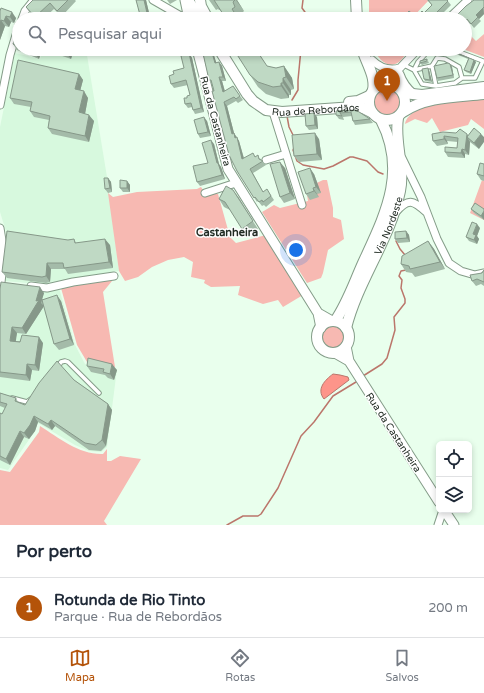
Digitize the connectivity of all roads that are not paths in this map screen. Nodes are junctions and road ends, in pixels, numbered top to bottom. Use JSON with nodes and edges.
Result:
{"nodes":[{"id":1,"x":34,"y":0,"type":"edge"},
{"id":2,"x":153,"y":0,"type":"edge"},
{"id":3,"x":186,"y":0,"type":"edge"},
{"id":4,"x":200,"y":0,"type":"edge"},
{"id":5,"x":356,"y":0,"type":"edge"},
{"id":6,"x":363,"y":0,"type":"edge"},
{"id":7,"x":468,"y":0,"type":"edge"},
{"id":8,"x":25,"y":12,"type":"edge"},
{"id":9,"x":174,"y":12,"type":"edge"},
{"id":10,"x":188,"y":12,"type":"edge"},
{"id":11,"x":195,"y":12,"type":"edge"},
{"id":12,"x":204,"y":12,"type":"edge"},
{"id":13,"x":357,"y":12,"type":"edge"},
{"id":14,"x":363,"y":12,"type":"edge"},
{"id":15,"x":455,"y":12,"type":"edge"},
{"id":16,"x":12,"y":48,"type":"edge"},
{"id":17,"x":199,"y":56,"type":"edge"},
{"id":18,"x":223,"y":56,"type":"edge"},
{"id":19,"x":230,"y":56,"type":"edge"},
{"id":20,"x":364,"y":56,"type":"edge"},
{"id":21,"x":371,"y":56,"type":"edge"},
{"id":22,"x":412,"y":56,"type":"edge"},
{"id":23,"x":424,"y":56,"type":"edge"},
{"id":24,"x":469,"y":56,"type":"edge"},
{"id":25,"x":372,"y":60,"type":"junction"},
{"id":26,"x":432,"y":66,"type":"junction"},
{"id":27,"x":401,"y":69,"type":"junction"},
{"id":28,"x":414,"y":70,"type":"junction"},
{"id":29,"x":462,"y":78,"type":"junction"},
{"id":30,"x":386,"y":84,"type":"junction"},
{"id":31,"x":436,"y":86,"type":"junction"},
{"id":32,"x":483,"y":89,"type":"edge"},
{"id":33,"x":402,"y":91,"type":"junction"},
{"id":34,"x":371,"y":93,"type":"junction"},
{"id":35,"x":417,"y":95,"type":"junction"},
{"id":36,"x":437,"y":100,"type":"junction"},
{"id":37,"x":0,"y":105,"type":"edge"},
{"id":38,"x":273,"y":112,"type":"junction"},
{"id":39,"x":371,"y":112,"type":"junction"},
{"id":40,"x":401,"y":115,"type":"junction"},
{"id":41,"x":381,"y":120,"type":"junction"},
{"id":42,"x":398,"y":138,"type":"junction"},
{"id":43,"x":286,"y":154,"type":"junction"},
{"id":44,"x":401,"y":156,"type":"junction"},
{"id":45,"x":266,"y":160,"type":"dead end"},
{"id":46,"x":236,"y":183,"type":"junction"},
{"id":47,"x":205,"y":193,"type":"dead end"},
{"id":48,"x":302,"y":205,"type":"dead end"},
{"id":49,"x":427,"y":214,"type":"junction"},
{"id":50,"x":394,"y":215,"type":"junction"},
{"id":51,"x":0,"y":228,"type":"edge"},
{"id":52,"x":484,"y":273,"type":"edge"},
{"id":53,"x":114,"y":276,"type":"dead end"},
{"id":54,"x":24,"y":285,"type":"edge"},
{"id":55,"x":0,"y":290,"type":"edge"},
{"id":56,"x":318,"y":313,"type":"junction"},
{"id":57,"x":333,"y":321,"type":"junction"},
{"id":58,"x":321,"y":328,"type":"junction"},
{"id":59,"x":346,"y":328,"type":"junction"},
{"id":60,"x":346,"y":346,"type":"junction"},
{"id":61,"x":335,"y":353,"type":"junction"},
{"id":62,"x":349,"y":361,"type":"junction"},
{"id":63,"x":52,"y":373,"type":"edge"},
{"id":64,"x":99,"y":393,"type":"dead end"},
{"id":65,"x":35,"y":395,"type":"edge"},
{"id":66,"x":6,"y":396,"type":"edge"},
{"id":67,"x":436,"y":497,"type":"edge"},
{"id":68,"x":442,"y":513,"type":"edge"},
{"id":69,"x":445,"y":513,"type":"edge"},
{"id":70,"x":438,"y":525,"type":"edge"},
{"id":71,"x":454,"y":525,"type":"edge"}],
"edges":[{"from":1,"to":8,"type":"street"},
{"from":2,"to":9,"type":"street"},
{"from":3,"to":10,"type":"street"},
{"from":3,"to":11,"type":"main road"},
{"from":4,"to":12,"type":"main road"},
{"from":5,"to":13,"type":"main road"},
{"from":6,"to":14,"type":"main road"},
{"from":7,"to":15,"type":"street"},
{"from":16,"to":37,"type":"street"},
{"from":17,"to":46,"type":"street","name":"Rua da Castanheira"},
{"from":18,"to":38,"type":"main road","name":"Rua de Rebordãos"},
{"from":19,"to":34,"type":"main road","name":"Rua de Rebordãos"},
{"from":20,"to":34,"type":"main road"},
{"from":21,"to":25,"type":"main road"},
{"from":22,"to":27,"type":"street"},
{"from":23,"to":28,"type":"lane"},
{"from":24,"to":29,"type":"lane"},
{"from":25,"to":27,"type":"street"},
{"from":25,"to":30,"type":"main road"},
{"from":26,"to":28,"type":"lane"},
{"from":26,"to":29,"type":"lane"},
{"from":26,"to":31,"type":"lane"},
{"from":27,"to":28,"type":"lane"},
{"from":27,"to":30,"type":"street"},
{"from":27,"to":33,"type":"street"},
{"from":27,"to":35,"type":"street"},
{"from":28,"to":31,"type":"lane"},
{"from":29,"to":31,"type":"lane"},
{"from":30,"to":33,"type":"main road"},
{"from":30,"to":34,"type":"main road"},
{"from":31,"to":35,"type":"lane"},
{"from":32,"to":35,"type":"main road"},
{"from":32,"to":36,"type":"main road"},
{"from":33,"to":35,"type":"main road"},
{"from":33,"to":40,"type":"main road"},
{"from":34,"to":39,"type":"main road"},
{"from":36,"to":40,"type":"main road"},
{"from":36,"to":42,"type":"street"},
{"from":38,"to":39,"type":"main road","name":"Rua de Rebordãos"},
{"from":38,"to":43,"type":"street"},
{"from":39,"to":41,"type":"main road"},
{"from":40,"to":41,"type":"main road"},
{"from":40,"to":42,"type":"main road","name":"Via Nordeste"},
{"from":41,"to":57,"type":"main road","name":"Via Nordeste"},
{"from":42,"to":44,"type":"main road","name":"Via Nordeste"},
{"from":43,"to":45,"type":"street"},
{"from":43,"to":48,"type":"street"},
{"from":44,"to":49,"type":"street"},
{"from":44,"to":50,"type":"main road","name":"Via Nordeste"},
{"from":46,"to":47,"type":"street"},
{"from":46,"to":56,"type":"street","name":"Rua da Castanheira"},
{"from":49,"to":50,"type":"street"},
{"from":49,"to":52,"type":"street"},
{"from":50,"to":59,"type":"main road","name":"Via Nordeste"},
{"from":51,"to":55,"type":"street"},
{"from":53,"to":54,"type":"street"},
{"from":56,"to":57,"type":"street","name":"Rua da Castanheira"},
{"from":56,"to":58,"type":"street","name":"Rua da Castanheira"},
{"from":57,"to":58,"type":"main road"},
{"from":57,"to":59,"type":"main road"},
{"from":58,"to":61,"type":"main road"},
{"from":59,"to":60,"type":"main road"},
{"from":60,"to":61,"type":"main road"},
{"from":60,"to":62,"type":"street","name":"Rua da Castanheira"},
{"from":61,"to":62,"type":"street","name":"Rua da Castanheira"},
{"from":62,"to":67,"type":"street","name":"Rua da Castanheira"},
{"from":63,"to":64,"type":"lane"},
{"from":65,"to":66,"type":"lane"},
{"from":68,"to":70,"type":"street"},
{"from":69,"to":71,"type":"street"}]}
